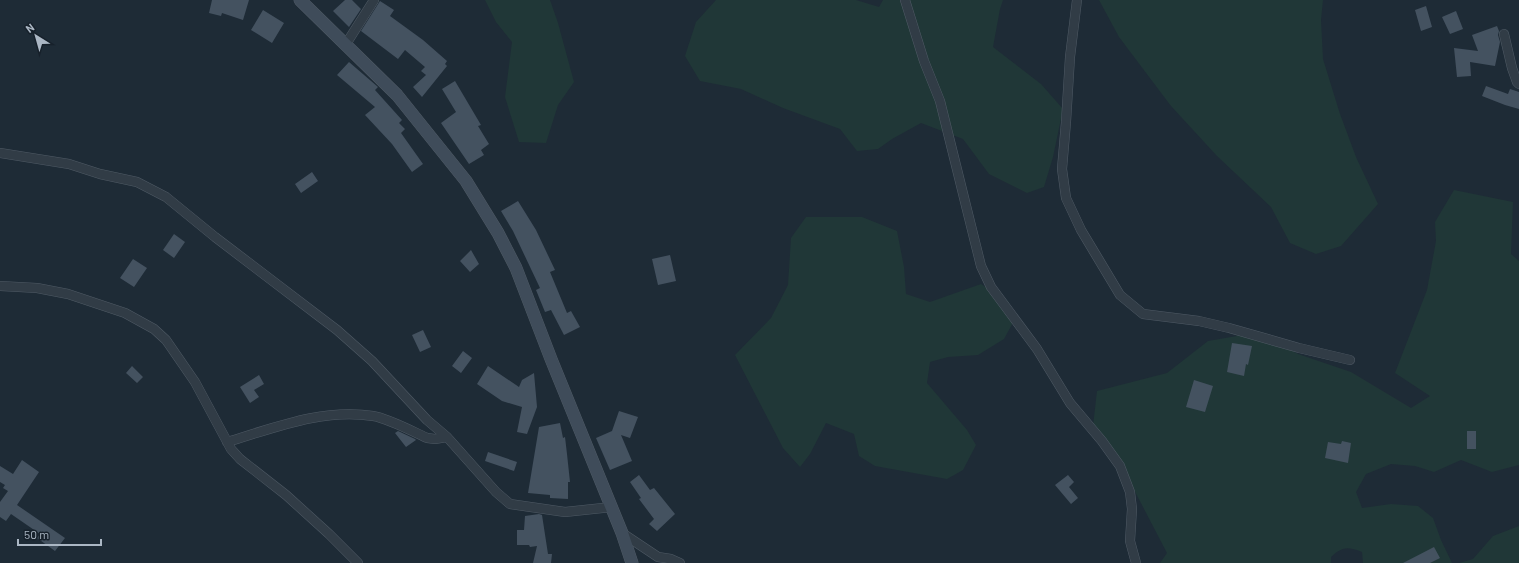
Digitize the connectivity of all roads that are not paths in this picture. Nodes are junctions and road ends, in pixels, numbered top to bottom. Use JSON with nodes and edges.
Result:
{"nodes":[{"id":1,"x":300,"y":0,"type":"edge"},
{"id":2,"x":374,"y":0,"type":"edge"},
{"id":3,"x":905,"y":0,"type":"edge"},
{"id":4,"x":1077,"y":0,"type":"edge"},
{"id":5,"x":1504,"y":34,"type":"dead end"},
{"id":6,"x":346,"y":44,"type":"junction"},
{"id":7,"x":1519,"y":84,"type":"edge"},
{"id":8,"x":0,"y":152,"type":"edge"},
{"id":9,"x":0,"y":286,"type":"edge"},
{"id":10,"x":1350,"y":360,"type":"dead end"},
{"id":11,"x":447,"y":437,"type":"junction"},
{"id":12,"x":227,"y":442,"type":"junction"},
{"id":13,"x":612,"y":507,"type":"junction"},
{"id":14,"x":622,"y":533,"type":"junction"},
{"id":15,"x":358,"y":563,"type":"edge"},
{"id":16,"x":632,"y":563,"type":"edge"},
{"id":17,"x":680,"y":563,"type":"edge"},
{"id":18,"x":1136,"y":563,"type":"edge"}],
"edges":[{"from":1,"to":6,"type":"street"},
{"from":2,"to":6,"type":"street"},
{"from":3,"to":18,"type":"street"},
{"from":4,"to":10,"type":"street"},
{"from":5,"to":7,"type":"street"},
{"from":6,"to":13,"type":"street"},
{"from":8,"to":11,"type":"street"},
{"from":9,"to":12,"type":"street"},
{"from":11,"to":12,"type":"street"},
{"from":11,"to":13,"type":"street"},
{"from":12,"to":15,"type":"street"},
{"from":13,"to":14,"type":"street"},
{"from":14,"to":16,"type":"street"},
{"from":14,"to":17,"type":"street"}]}
